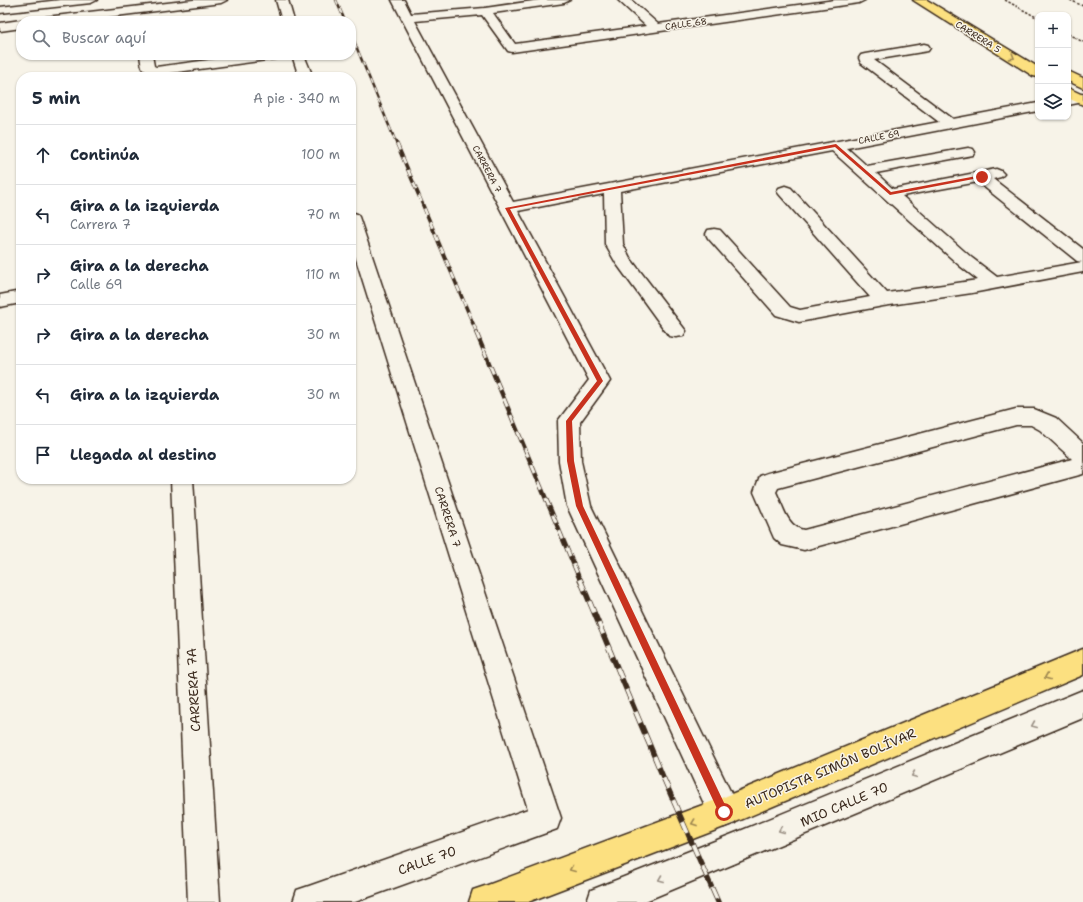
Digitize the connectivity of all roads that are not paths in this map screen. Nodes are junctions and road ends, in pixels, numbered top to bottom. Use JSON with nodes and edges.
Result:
{"nodes":[{"id":1,"x":18,"y":0,"type":"edge"},
{"id":2,"x":91,"y":0,"type":"edge"},
{"id":3,"x":221,"y":0,"type":"edge"},
{"id":4,"x":282,"y":0,"type":"edge"},
{"id":5,"x":398,"y":0,"type":"edge"},
{"id":6,"x":564,"y":0,"type":"edge"},
{"id":7,"x":624,"y":0,"type":"edge"},
{"id":8,"x":859,"y":0,"type":"edge"},
{"id":9,"x":919,"y":0,"type":"edge"},
{"id":10,"x":0,"y":3,"type":"edge"},
{"id":11,"x":0,"y":10,"type":"edge"},
{"id":12,"x":485,"y":11,"type":"junction"},
{"id":13,"x":88,"y":16,"type":"edge"},
{"id":14,"x":287,"y":16,"type":"edge"},
{"id":15,"x":407,"y":18,"type":"junction"},
{"id":16,"x":16,"y":24,"type":"edge"},
{"id":17,"x":0,"y":26,"type":"edge"},
{"id":18,"x":654,"y":28,"type":"junction"},
{"id":19,"x":924,"y":48,"type":"dead end"},
{"id":20,"x":147,"y":60,"type":"edge"},
{"id":21,"x":236,"y":60,"type":"edge"},
{"id":22,"x":300,"y":60,"type":"edge"},
{"id":23,"x":1035,"y":71,"type":"edge"},
{"id":24,"x":304,"y":72,"type":"edge"},
{"id":25,"x":1071,"y":77,"type":"edge"},
{"id":26,"x":1083,"y":84,"type":"edge"},
{"id":27,"x":1035,"y":108,"type":"edge"},
{"id":28,"x":951,"y":124,"type":"junction"},
{"id":29,"x":836,"y":146,"type":"junction"},
{"id":30,"x":968,"y":152,"type":"dead end"},
{"id":31,"x":864,"y":171,"type":"junction"},
{"id":32,"x":998,"y":174,"type":"dead end"},
{"id":33,"x":982,"y":177,"type":"junction"},
{"id":34,"x":612,"y":188,"type":"junction"},
{"id":35,"x":785,"y":191,"type":"dead end"},
{"id":36,"x":890,"y":194,"type":"junction"},
{"id":37,"x":508,"y":208,"type":"junction"},
{"id":38,"x":714,"y":234,"type":"dead end"},
{"id":39,"x":356,"y":239,"type":"edge"},
{"id":40,"x":1083,"y":257,"type":"edge"},
{"id":41,"x":1083,"y":267,"type":"edge"},
{"id":42,"x":993,"y":283,"type":"junction"},
{"id":43,"x":16,"y":298,"type":"edge"},
{"id":44,"x":883,"y":300,"type":"junction"},
{"id":45,"x":0,"y":301,"type":"edge"},
{"id":46,"x":676,"y":331,"type":"dead end"},
{"id":47,"x":1083,"y":456,"type":"edge"},
{"id":48,"x":1083,"y":465,"type":"edge"},
{"id":49,"x":182,"y":484,"type":"edge"},
{"id":50,"x":1083,"y":662,"type":"edge"},
{"id":51,"x":1083,"y":704,"type":"edge"},
{"id":52,"x":724,"y":812,"type":"junction"},
{"id":53,"x":546,"y":818,"type":"joint"},
{"id":54,"x":204,"y":902,"type":"edge"},
{"id":55,"x":309,"y":902,"type":"edge"},
{"id":56,"x":485,"y":902,"type":"edge"},
{"id":57,"x":603,"y":902,"type":"edge"}],
"edges":[{"from":1,"to":10,"type":"street"},
{"from":2,"to":11,"type":"street"},
{"from":3,"to":13,"type":"street"},
{"from":4,"to":14,"type":"street"},
{"from":5,"to":15,"type":"street","name":"CARRERA 7"},
{"from":6,"to":12,"type":"street"},
{"from":7,"to":18,"type":"street"},
{"from":8,"to":18,"type":"street","name":"CALLE 68"},
{"from":9,"to":23,"type":"main road","name":"CARRERA 5","one_way":true},
{"from":12,"to":15,"type":"street"},
{"from":12,"to":18,"type":"street","name":"CALLE 68"},
{"from":15,"to":37,"type":"street","name":"CARRERA 7"},
{"from":16,"to":17,"type":"street"},
{"from":19,"to":28,"type":"street"},
{"from":20,"to":21,"type":"street"},
{"from":22,"to":24,"type":"street"},
{"from":25,"to":26,"type":"main road"},
{"from":27,"to":28,"type":"street","name":"CALLE 69"},
{"from":28,"to":29,"type":"street","name":"CALLE 69"},
{"from":29,"to":31,"type":"street"},
{"from":29,"to":34,"type":"street","name":"CALLE 69"},
{"from":30,"to":31,"type":"street"},
{"from":31,"to":36,"type":"street"},
{"from":32,"to":33,"type":"street"},
{"from":33,"to":36,"type":"street"},
{"from":33,"to":40,"type":"street"},
{"from":34,"to":37,"type":"street","name":"CALLE 69"},
{"from":34,"to":46,"type":"street"},
{"from":35,"to":44,"type":"street"},
{"from":36,"to":42,"type":"street"},
{"from":37,"to":52,"type":"street","name":"CARRERA 7"},
{"from":38,"to":44,"type":"street"},
{"from":39,"to":53,"type":"street","name":"CARRERA 7"},
{"from":41,"to":42,"type":"street"},
{"from":42,"to":44,"type":"street"},
{"from":43,"to":45,"type":"street"},
{"from":47,"to":48,"type":"street"},
{"from":49,"to":54,"type":"street","name":"CARRERA 7A"},
{"from":50,"to":52,"type":"main road","name":"AUTOPISTA SIMÓN BOLÍVAR","one_way":true},
{"from":51,"to":57,"type":"street","name":"MIO CALLE 70","one_way":true},
{"from":52,"to":56,"type":"main road","name":"AUTOPISTA SIMÓN BOLÍVAR","one_way":true},
{"from":53,"to":55,"type":"street","name":"CALLE 70"}]}
